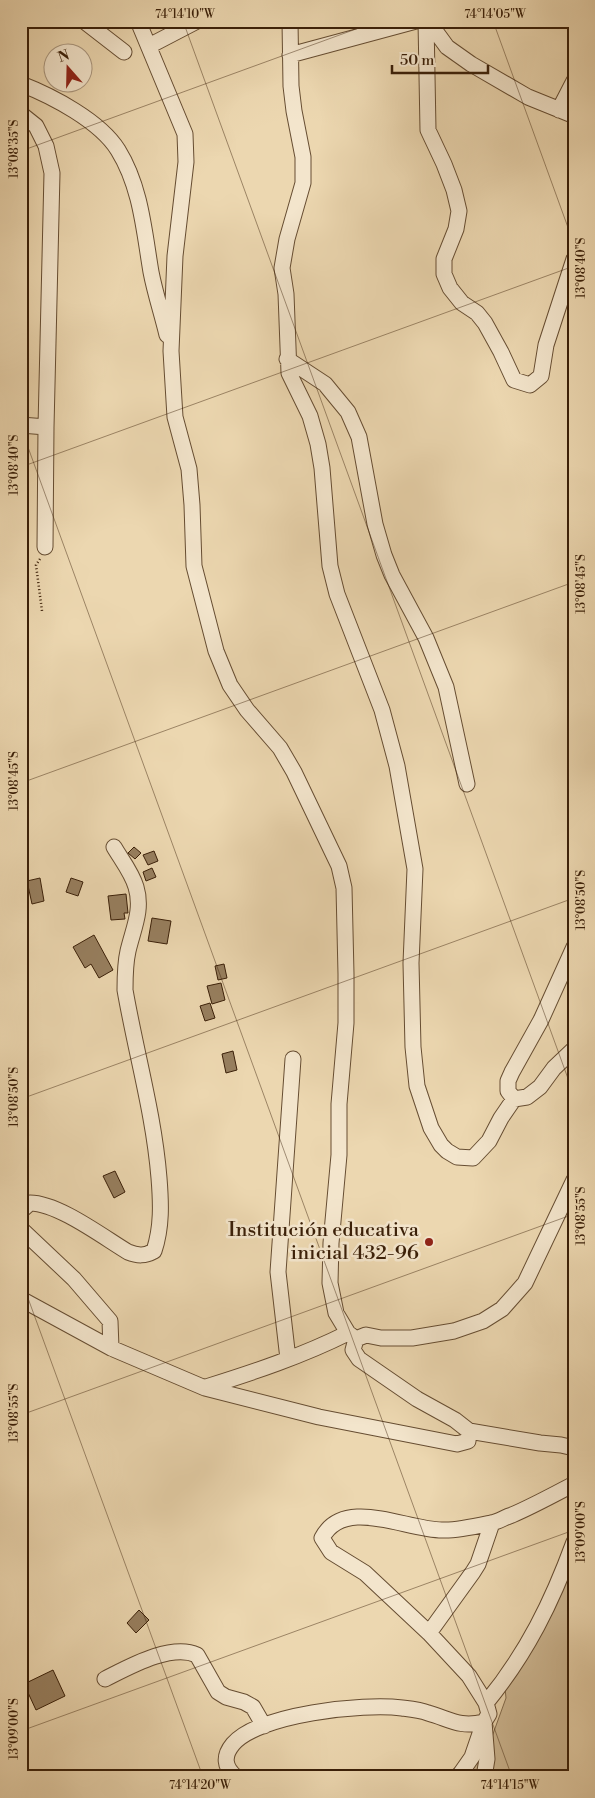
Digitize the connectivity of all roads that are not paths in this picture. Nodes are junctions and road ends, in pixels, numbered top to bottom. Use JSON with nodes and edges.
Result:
{"nodes":[{"id":1,"x":84,"y":21,"type":"edge"},
{"id":2,"x":138,"y":21,"type":"edge"},
{"id":3,"x":197,"y":21,"type":"edge"},
{"id":4,"x":290,"y":21,"type":"edge"},
{"id":5,"x":416,"y":21,"type":"edge"},
{"id":6,"x":427,"y":21,"type":"edge"},
{"id":7,"x":149,"y":46,"type":"junction"},
{"id":8,"x":124,"y":52,"type":"dead end"},
{"id":9,"x":290,"y":55,"type":"junction"},
{"id":10,"x":574,"y":81,"type":"edge"},
{"id":11,"x":21,"y":84,"type":"edge"},
{"id":12,"x":566,"y":112,"type":"edge"},
{"id":13,"x":21,"y":114,"type":"edge"},
{"id":14,"x":574,"y":259,"type":"edge"},
{"id":15,"x":171,"y":351,"type":"junction"},
{"id":16,"x":287,"y":359,"type":"junction"},
{"id":17,"x":21,"y":424,"type":"edge"},
{"id":18,"x":46,"y":427,"type":"junction"},
{"id":19,"x":45,"y":547,"type":"road end"},
{"id":20,"x":468,"y":784,"type":"dead end"},
{"id":21,"x":114,"y":847,"type":"dead end"},
{"id":22,"x":574,"y":948,"type":"edge"},
{"id":23,"x":574,"y":1049,"type":"edge"},
{"id":24,"x":293,"y":1059,"type":"dead end"},
{"id":25,"x":514,"y":1099,"type":"junction"},
{"id":26,"x":574,"y":1180,"type":"edge"},
{"id":27,"x":21,"y":1211,"type":"edge"},
{"id":28,"x":21,"y":1229,"type":"edge"},
{"id":29,"x":21,"y":1300,"type":"edge"},
{"id":30,"x":352,"y":1336,"type":"junction"},
{"id":31,"x":111,"y":1348,"type":"junction"},
{"id":32,"x":288,"y":1359,"type":"junction"},
{"id":33,"x":205,"y":1388,"type":"junction"},
{"id":34,"x":469,"y":1431,"type":"junction"},
{"id":35,"x":574,"y":1448,"type":"edge"},
{"id":36,"x":574,"y":1484,"type":"edge"},
{"id":37,"x":492,"y":1523,"type":"junction"},
{"id":38,"x":574,"y":1542,"type":"edge"},
{"id":39,"x":429,"y":1633,"type":"junction"},
{"id":40,"x":105,"y":1679,"type":"dead end"},
{"id":41,"x":486,"y":1703,"type":"junction"},
{"id":42,"x":484,"y":1722,"type":"junction"},
{"id":43,"x":264,"y":1726,"type":"junction"},
{"id":44,"x":236,"y":1777,"type":"edge"},
{"id":45,"x":458,"y":1777,"type":"edge"},
{"id":46,"x":484,"y":1777,"type":"edge"}],
"edges":[{"from":1,"to":8,"type":"street"},
{"from":2,"to":7,"type":"street"},
{"from":3,"to":7,"type":"street"},
{"from":4,"to":9,"type":"street"},
{"from":5,"to":9,"type":"street"},
{"from":6,"to":12,"type":"street"},
{"from":6,"to":14,"type":"street"},
{"from":7,"to":15,"type":"street"},
{"from":9,"to":16,"type":"street"},
{"from":10,"to":12,"type":"street"},
{"from":11,"to":15,"type":"street"},
{"from":13,"to":18,"type":"street"},
{"from":15,"to":30,"type":"street"},
{"from":16,"to":20,"type":"street"},
{"from":16,"to":25,"type":"street"},
{"from":17,"to":18,"type":"street"},
{"from":18,"to":19,"type":"street"},
{"from":21,"to":27,"type":"street"},
{"from":22,"to":25,"type":"street"},
{"from":23,"to":25,"type":"street"},
{"from":24,"to":32,"type":"street"},
{"from":26,"to":30,"type":"street"},
{"from":28,"to":31,"type":"street"},
{"from":29,"to":31,"type":"street"},
{"from":30,"to":32,"type":"street"},
{"from":30,"to":34,"type":"street"},
{"from":31,"to":33,"type":"street"},
{"from":32,"to":33,"type":"street"},
{"from":33,"to":34,"type":"street"},
{"from":34,"to":35,"type":"street"},
{"from":36,"to":37,"type":"street"},
{"from":37,"to":39,"type":"street"},
{"from":37,"to":39,"type":"street"},
{"from":38,"to":41,"type":"street"},
{"from":39,"to":41,"type":"street"},
{"from":40,"to":43,"type":"street"},
{"from":41,"to":42,"type":"street"},
{"from":42,"to":43,"type":"street"},
{"from":42,"to":45,"type":"street"},
{"from":42,"to":46,"type":"street"},
{"from":43,"to":44,"type":"street"}]}
